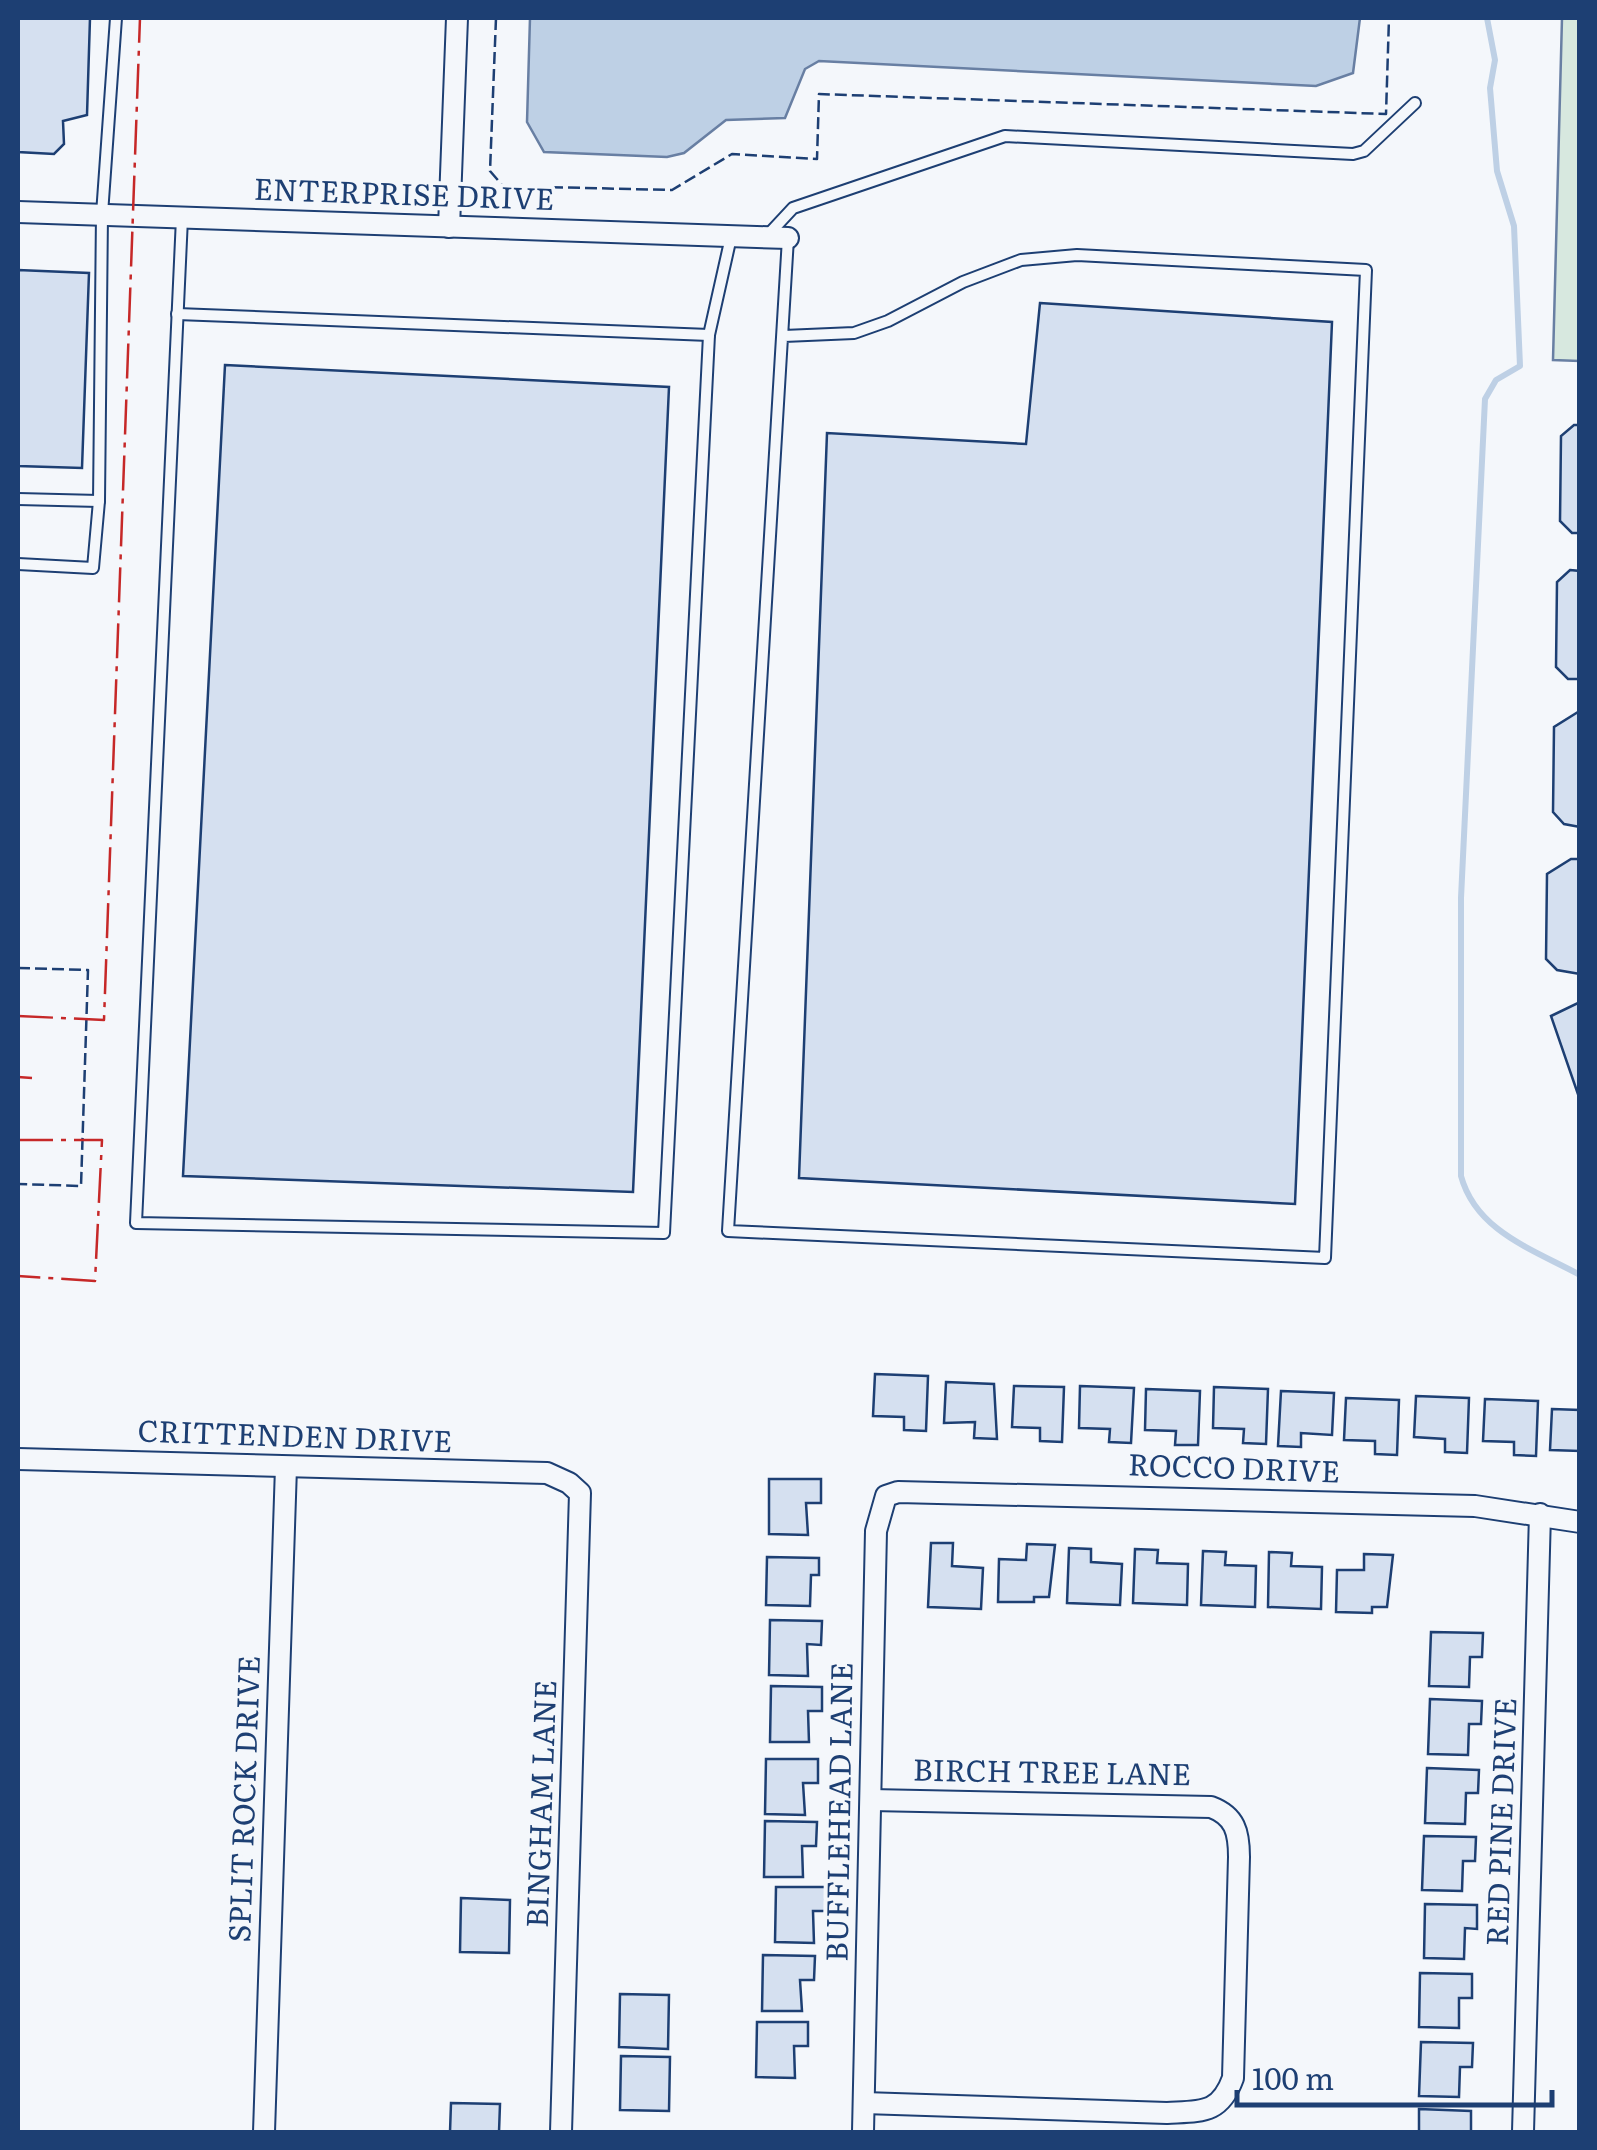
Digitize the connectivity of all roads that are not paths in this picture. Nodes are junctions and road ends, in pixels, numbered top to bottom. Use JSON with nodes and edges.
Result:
{"nodes":[{"id":1,"x":116,"y":18,"type":"edge"},
{"id":2,"x":457,"y":18,"type":"edge"},
{"id":3,"x":1415,"y":103,"type":"dead end"},
{"id":4,"x":18,"y":212,"type":"edge"},
{"id":5,"x":102,"y":214,"type":"junction"},
{"id":6,"x":182,"y":218,"type":"junction"},
{"id":7,"x":450,"y":227,"type":"junction"},
{"id":8,"x":731,"y":236,"type":"junction"},
{"id":9,"x":765,"y":238,"type":"junction"},
{"id":10,"x":788,"y":238,"type":"joint"},
{"id":11,"x":177,"y":314,"type":"junction"},
{"id":12,"x":709,"y":335,"type":"junction"},
{"id":13,"x":784,"y":336,"type":"junction"},
{"id":14,"x":18,"y":499,"type":"edge"},
{"id":15,"x":100,"y":501,"type":"junction"},
{"id":16,"x":18,"y":564,"type":"edge"},
{"id":17,"x":18,"y":1459,"type":"edge"},
{"id":18,"x":286,"y":1467,"type":"junction"},
{"id":19,"x":570,"y":1482,"type":"joint"},
{"id":20,"x":886,"y":1496,"type":"joint"},
{"id":21,"x":1540,"y":1514,"type":"junction"},
{"id":22,"x":1580,"y":1522,"type":"edge"},
{"id":23,"x":871,"y":1800,"type":"junction"},
{"id":24,"x":864,"y":2103,"type":"junction"},
{"id":25,"x":264,"y":2132,"type":"edge"},
{"id":26,"x":560,"y":2132,"type":"edge"},
{"id":27,"x":863,"y":2132,"type":"edge"},
{"id":28,"x":1523,"y":2132,"type":"edge"}],
"edges":[{"from":1,"to":5,"type":"lane"},
{"from":2,"to":7,"type":"street"},
{"from":3,"to":9,"type":"lane"},
{"from":4,"to":5,"type":"street","name":"ENTERPRISE DRIVE"},
{"from":5,"to":6,"type":"street","name":"ENTERPRISE DRIVE"},
{"from":5,"to":15,"type":"lane"},
{"from":6,"to":7,"type":"street","name":"ENTERPRISE DRIVE"},
{"from":6,"to":11,"type":"lane"},
{"from":7,"to":8,"type":"street","name":"ENTERPRISE DRIVE"},
{"from":8,"to":9,"type":"street","name":"ENTERPRISE DRIVE"},
{"from":8,"to":12,"type":"lane"},
{"from":9,"to":10,"type":"street","name":"ENTERPRISE DRIVE"},
{"from":10,"to":13,"type":"lane"},
{"from":11,"to":12,"type":"lane"},
{"from":11,"to":12,"type":"lane"},
{"from":13,"to":13,"type":"lane"},
{"from":14,"to":15,"type":"lane"},
{"from":15,"to":16,"type":"lane"},
{"from":17,"to":18,"type":"street","name":"CRITTENDEN DRIVE"},
{"from":18,"to":19,"type":"street","name":"CRITTENDEN DRIVE"},
{"from":18,"to":25,"type":"street","name":"SPLIT ROCK DRIVE"},
{"from":19,"to":26,"type":"street","name":"BINGHAM LANE"},
{"from":20,"to":21,"type":"street","name":"ROCCO DRIVE"},
{"from":20,"to":23,"type":"street","name":"BUFFLEHEAD LANE"},
{"from":21,"to":22,"type":"street","name":"ROCCO DRIVE"},
{"from":21,"to":28,"type":"street","name":"RED PINE DRIVE"},
{"from":23,"to":24,"type":"street","name":"BUFFLEHEAD LANE"},
{"from":23,"to":24,"type":"street","name":"BIRCH TREE LANE"},
{"from":24,"to":27,"type":"street","name":"BUFFLEHEAD LANE"}]}
